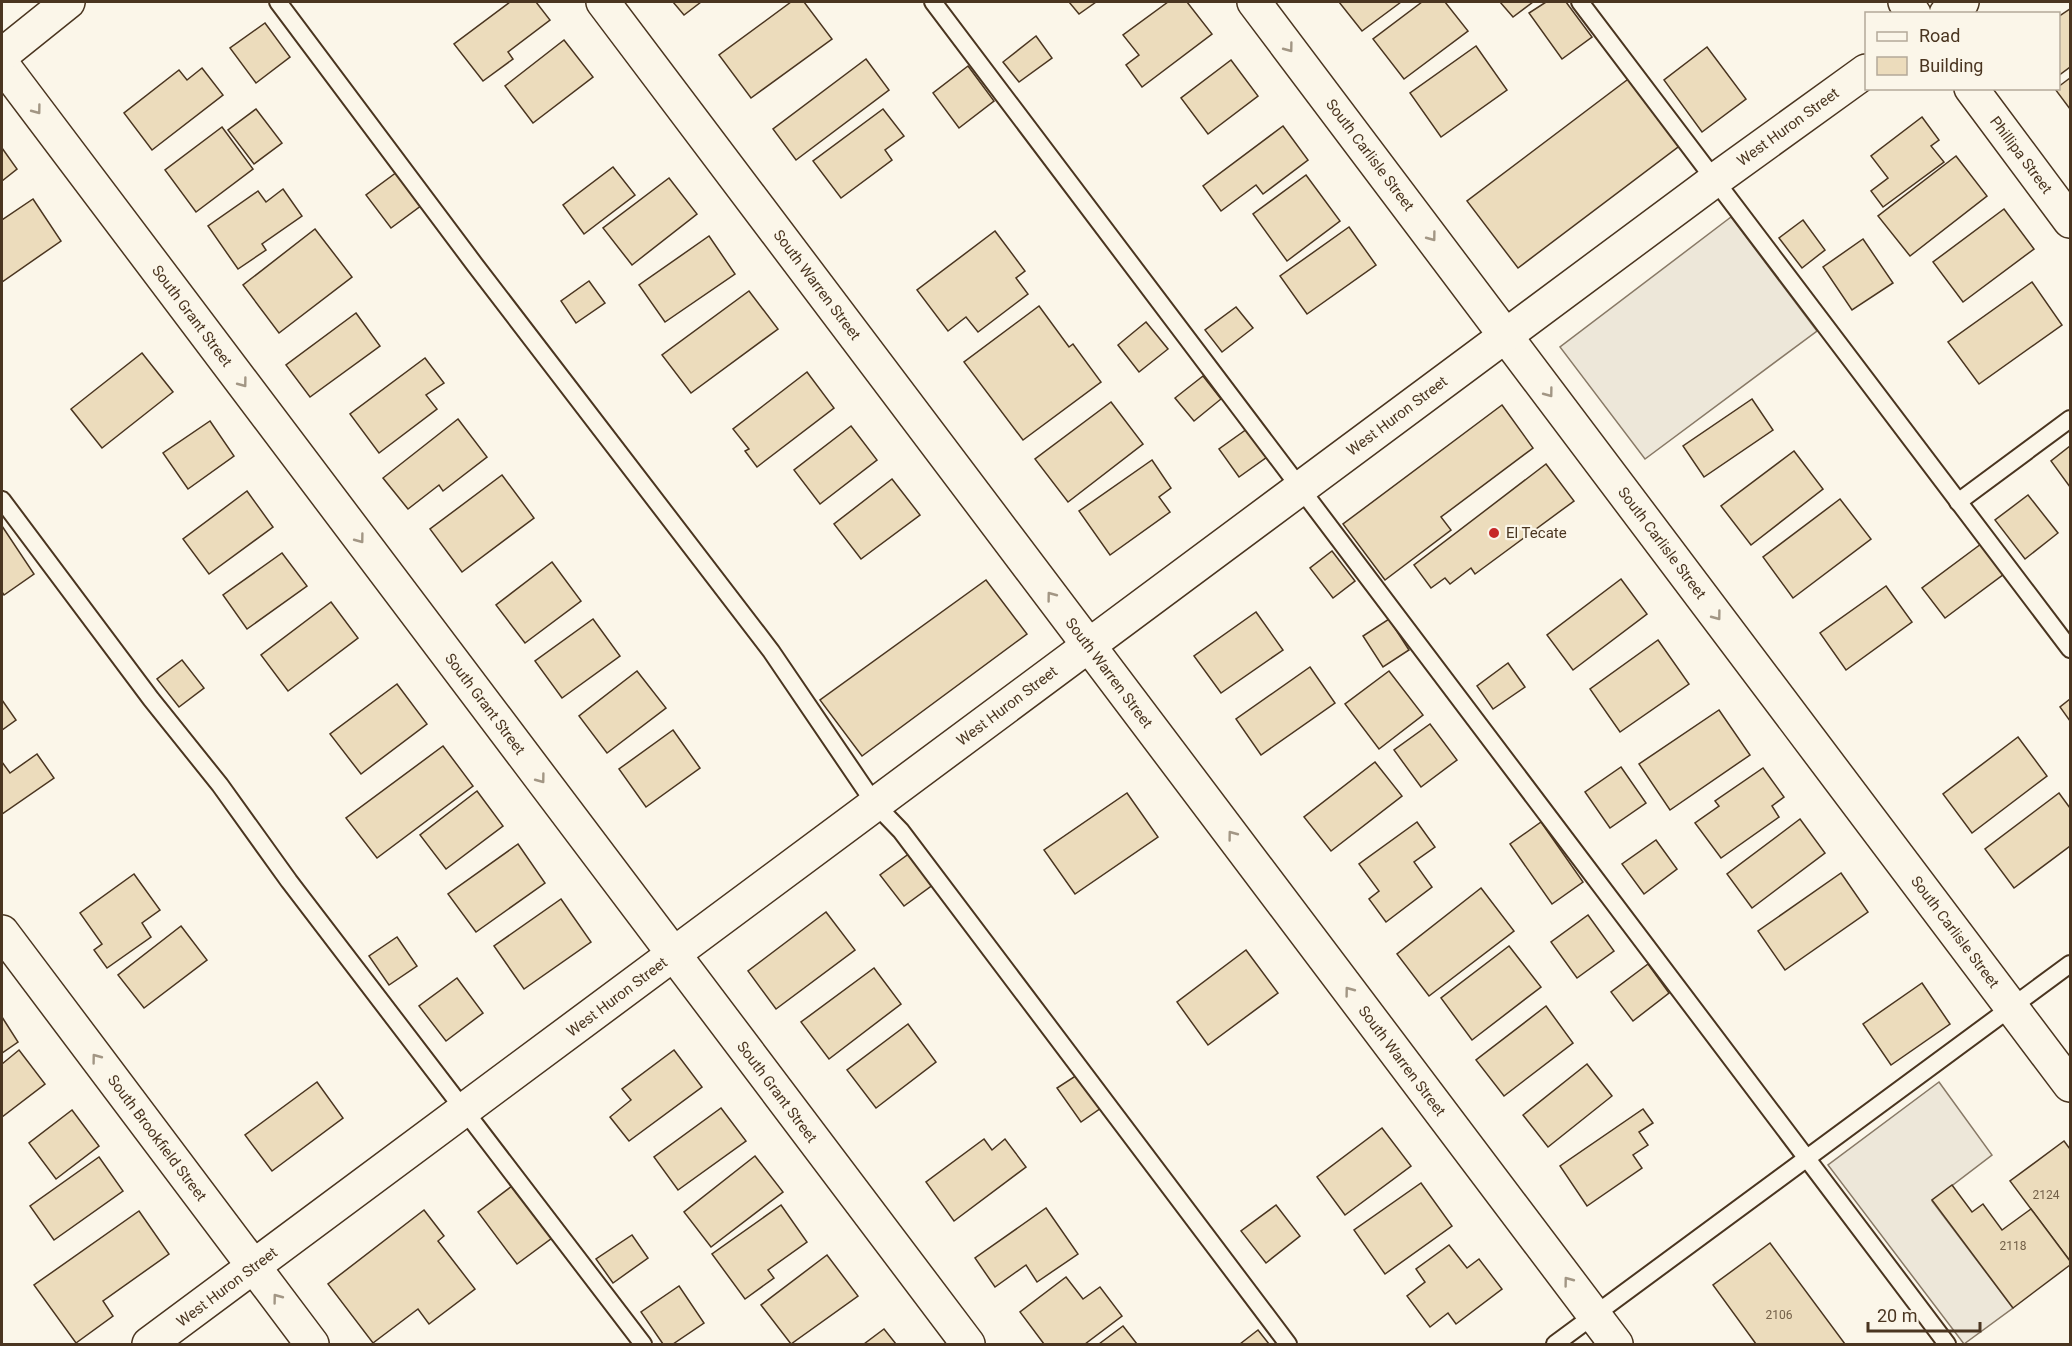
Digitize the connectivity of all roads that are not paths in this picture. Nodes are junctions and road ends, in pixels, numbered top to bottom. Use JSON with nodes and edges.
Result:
{"nodes":[{"id":1,"x":68,"y":2,"type":"edge"},
{"id":2,"x":278,"y":2,"type":"edge"},
{"id":3,"x":603,"y":2,"type":"edge"},
{"id":4,"x":933,"y":2,"type":"edge"},
{"id":5,"x":1254,"y":2,"type":"edge"},
{"id":6,"x":1580,"y":2,"type":"edge"},
{"id":7,"x":1962,"y":2,"type":"edge"},
{"id":8,"x":1949,"y":12,"type":"edge"},
{"id":9,"x":2,"y":55,"type":"edge"},
{"id":10,"x":2,"y":64,"type":"edge"},
{"id":11,"x":1865,"y":72,"type":"edge"},
{"id":12,"x":1972,"y":90,"type":"edge"},
{"id":13,"x":1715,"y":180,"type":"junction"},
{"id":14,"x":2070,"y":221,"type":"edge"},
{"id":15,"x":1506,"y":336,"type":"junction"},
{"id":16,"x":2070,"y":419,"type":"edge"},
{"id":17,"x":1300,"y":488,"type":"junction"},
{"id":18,"x":2,"y":500,"type":"edge"},
{"id":19,"x":1958,"y":502,"type":"junction"},
{"id":20,"x":1089,"y":646,"type":"junction"},
{"id":21,"x":2070,"y":649,"type":"edge"},
{"id":22,"x":875,"y":804,"type":"junction"},
{"id":23,"x":4,"y":942,"type":"edge"},
{"id":24,"x":674,"y":955,"type":"junction"},
{"id":25,"x":2070,"y":964,"type":"edge"},
{"id":26,"x":2012,"y":1007,"type":"junction"},
{"id":27,"x":2070,"y":1085,"type":"edge"},
{"id":28,"x":463,"y":1111,"type":"junction"},
{"id":29,"x":1807,"y":1159,"type":"junction"},
{"id":30,"x":254,"y":1267,"type":"junction"},
{"id":31,"x":1594,"y":1316,"type":"junction"},
{"id":32,"x":149,"y":1344,"type":"edge"},
{"id":33,"x":312,"y":1344,"type":"edge"},
{"id":34,"x":642,"y":1344,"type":"edge"},
{"id":35,"x":968,"y":1344,"type":"edge"},
{"id":36,"x":1288,"y":1344,"type":"edge"},
{"id":37,"x":1555,"y":1344,"type":"edge"},
{"id":38,"x":1616,"y":1344,"type":"edge"},
{"id":39,"x":1947,"y":1344,"type":"edge"}],
"edges":[{"from":1,"to":9,"type":"street"},
{"from":2,"to":22,"type":"lane"},
{"from":20,"to":3,"type":"street","name":"South Warren Street","one_way":true},
{"from":4,"to":17,"type":"lane"},
{"from":5,"to":15,"type":"street","name":"South Carlisle Street","one_way":true},
{"from":6,"to":13,"type":"lane"},
{"from":7,"to":8,"type":"street"},
{"from":10,"to":24,"type":"street","name":"South Grant Street","one_way":true},
{"from":11,"to":13,"type":"street","name":"West Huron Street"},
{"from":12,"to":14,"type":"street","name":"Phillipa Street"},
{"from":13,"to":15,"type":"street","name":"West Huron Street"},
{"from":13,"to":19,"type":"lane"},
{"from":15,"to":17,"type":"street","name":"West Huron Street"},
{"from":15,"to":26,"type":"street","name":"South Carlisle Street","one_way":true},
{"from":16,"to":19,"type":"lane"},
{"from":17,"to":20,"type":"street","name":"West Huron Street"},
{"from":17,"to":29,"type":"lane"},
{"from":18,"to":28,"type":"lane"},
{"from":19,"to":21,"type":"lane"},
{"from":20,"to":22,"type":"street","name":"West Huron Street"},
{"from":31,"to":20,"type":"street","name":"South Warren Street","one_way":true},
{"from":22,"to":24,"type":"street","name":"West Huron Street"},
{"from":22,"to":36,"type":"lane"},
{"from":30,"to":23,"type":"street","name":"South Brookfield Street","one_way":true},
{"from":24,"to":28,"type":"street","name":"West Huron Street"},
{"from":24,"to":35,"type":"street","name":"South Grant Street"},
{"from":25,"to":26,"type":"lane"},
{"from":26,"to":27,"type":"street","name":"South Carlisle Street"},
{"from":26,"to":29,"type":"lane"},
{"from":28,"to":30,"type":"street","name":"West Huron Street"},
{"from":28,"to":34,"type":"lane"},
{"from":29,"to":31,"type":"lane"},
{"from":29,"to":39,"type":"lane"},
{"from":30,"to":32,"type":"street","name":"West Huron Street"},
{"from":33,"to":30,"type":"street","name":"South Brookfield Street","one_way":true},
{"from":31,"to":37,"type":"lane"},
{"from":31,"to":38,"type":"street","name":"South Warren Street"}]}
